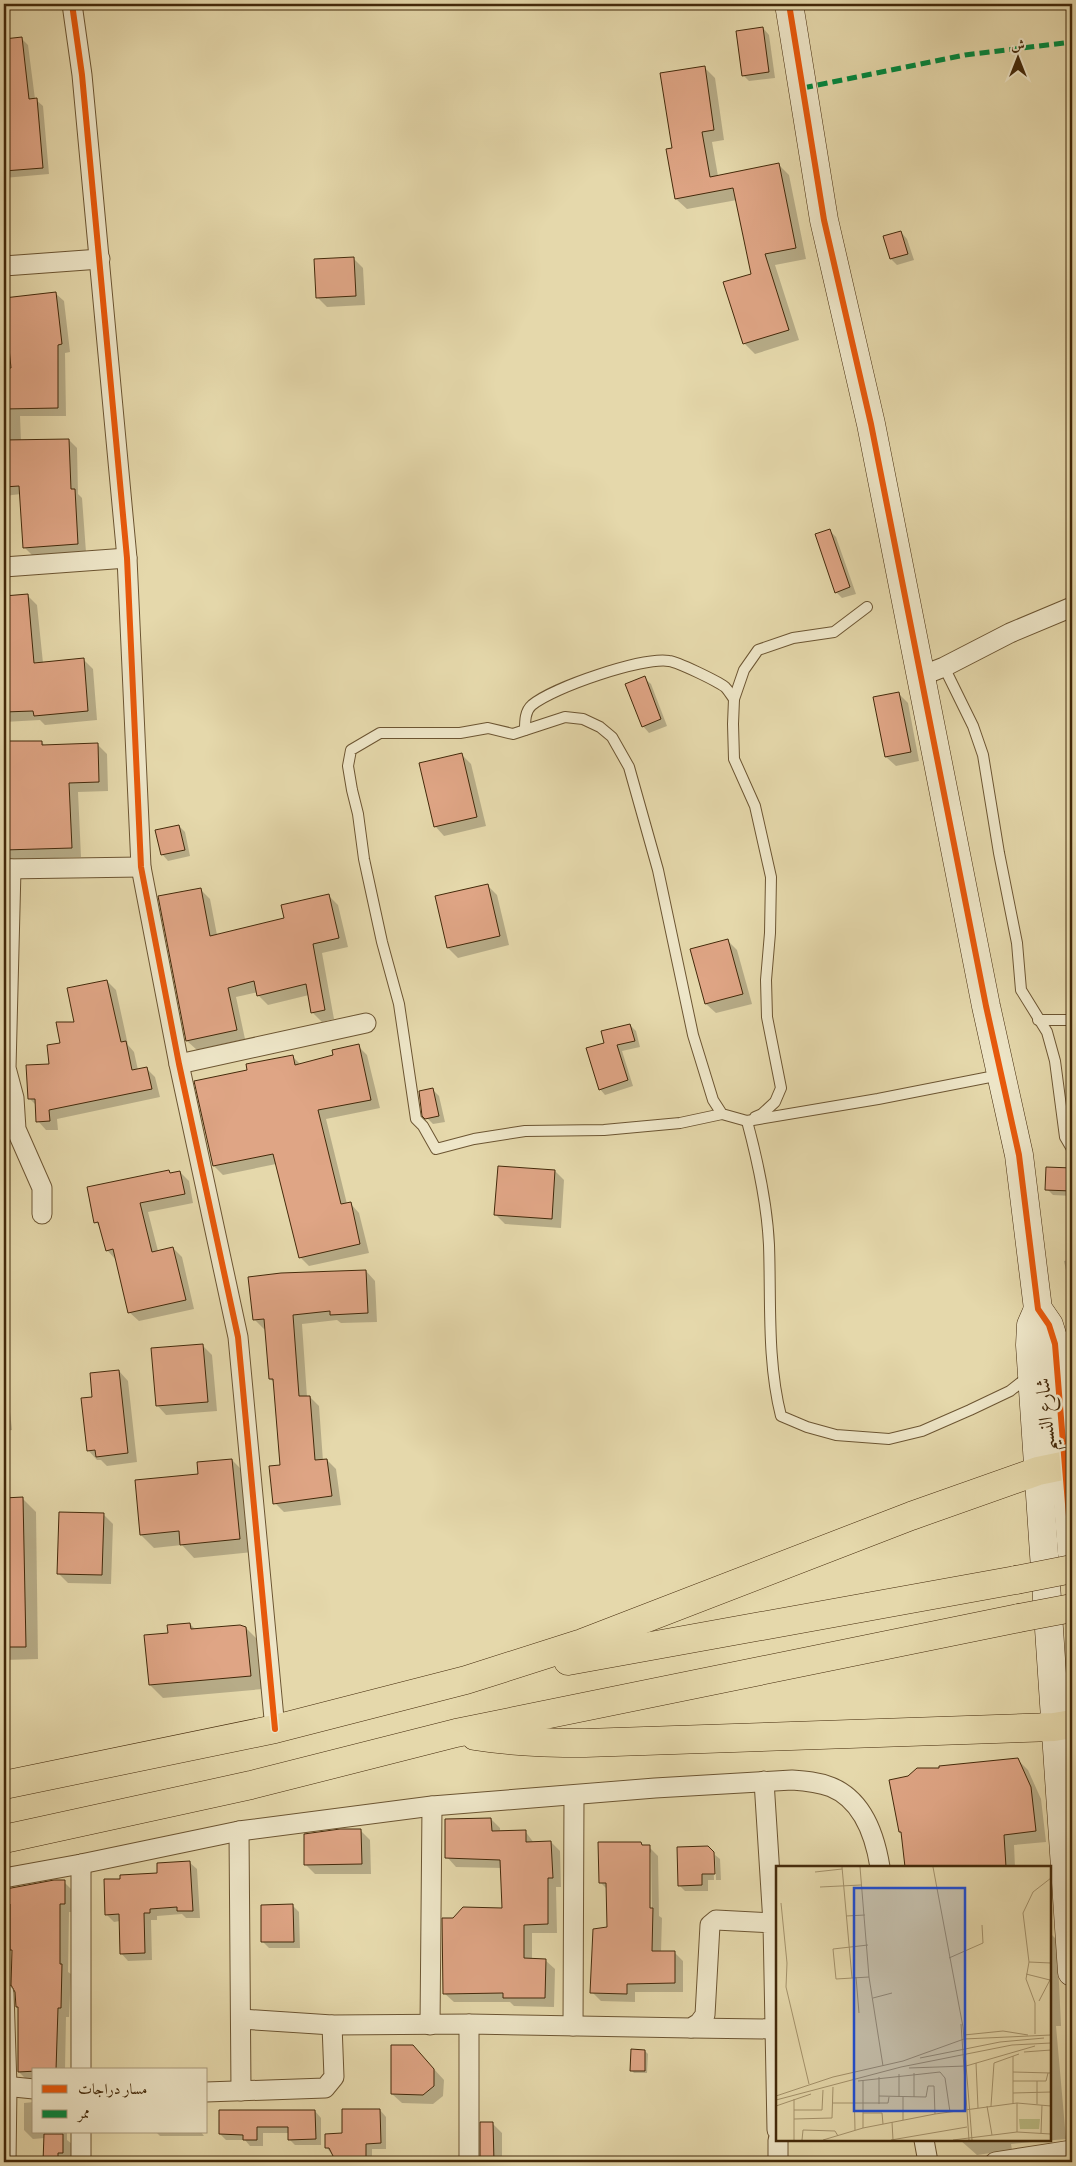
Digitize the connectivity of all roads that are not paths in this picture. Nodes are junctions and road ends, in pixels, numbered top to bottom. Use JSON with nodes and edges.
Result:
{"nodes":[{"id":1,"x":72,"y":4,"type":"edge"},
{"id":2,"x":789,"y":4,"type":"edge"},
{"id":3,"x":100,"y":259,"type":"junction"},
{"id":4,"x":4,"y":266,"type":"edge"},
{"id":5,"x":127,"y":558,"type":"junction"},
{"id":6,"x":4,"y":567,"type":"edge"},
{"id":7,"x":867,"y":606,"type":"dead end"},
{"id":8,"x":1072,"y":607,"type":"edge"},
{"id":9,"x":932,"y":672,"type":"junction"},
{"id":10,"x":734,"y":699,"type":"junction"},
{"id":11,"x":525,"y":730,"type":"junction"},
{"id":12,"x":141,"y":867,"type":"junction"},
{"id":13,"x":8,"y":869,"type":"edge"},
{"id":14,"x":1038,"y":1020,"type":"junction"},
{"id":15,"x":1072,"y":1020,"type":"edge"},
{"id":16,"x":366,"y":1023,"type":"dead end"},
{"id":17,"x":179,"y":1064,"type":"junction"},
{"id":18,"x":1001,"y":1074,"type":"junction"},
{"id":19,"x":722,"y":1114,"type":"junction"},
{"id":20,"x":747,"y":1121,"type":"junction"},
{"id":21,"x":1072,"y":1149,"type":"edge"},
{"id":22,"x":42,"y":1214,"type":"dead end"},
{"id":23,"x":1038,"y":1309,"type":"junction"},
{"id":24,"x":1032,"y":1374,"type":"junction"},
{"id":25,"x":1067,"y":1426,"type":"edge"},
{"id":26,"x":1069,"y":1464,"type":"edge"},
{"id":27,"x":1038,"y":1471,"type":"junction"},
{"id":28,"x":1072,"y":1553,"type":"edge"},
{"id":29,"x":1072,"y":1569,"type":"edge"},
{"id":30,"x":1072,"y":1608,"type":"edge"},
{"id":31,"x":466,"y":1680,"type":"junction"},
{"id":32,"x":1063,"y":1726,"type":"edge"},
{"id":33,"x":275,"y":1729,"type":"junction"},
{"id":34,"x":456,"y":1733,"type":"junction"},
{"id":35,"x":764,"y":1781,"type":"junction"},
{"id":36,"x":4,"y":1786,"type":"edge"},
{"id":37,"x":574,"y":1796,"type":"junction"},
{"id":38,"x":432,"y":1806,"type":"junction"},
{"id":39,"x":239,"y":1831,"type":"junction"},
{"id":40,"x":4,"y":1839,"type":"edge"},
{"id":41,"x":81,"y":1864,"type":"junction"},
{"id":42,"x":880,"y":1866,"type":"edge"},
{"id":43,"x":4,"y":1878,"type":"edge"},
{"id":44,"x":773,"y":1923,"type":"junction"},
{"id":45,"x":1072,"y":1972,"type":"edge"},
{"id":46,"x":4,"y":1993,"type":"edge"},
{"id":47,"x":241,"y":2019,"type":"junction"},
{"id":48,"x":469,"y":2024,"type":"junction"},
{"id":49,"x":430,"y":2025,"type":"junction"},
{"id":50,"x":332,"y":2026,"type":"junction"},
{"id":51,"x":573,"y":2026,"type":"junction"},
{"id":52,"x":691,"y":2028,"type":"junction"},
{"id":53,"x":774,"y":2029,"type":"junction"},
{"id":54,"x":81,"y":2068,"type":"edge"},
{"id":55,"x":6,"y":2086,"type":"edge"},
{"id":56,"x":32,"y":2089,"type":"edge"},
{"id":57,"x":241,"y":2091,"type":"junction"},
{"id":58,"x":208,"y":2092,"type":"edge"},
{"id":59,"x":776,"y":2096,"type":"edge"},
{"id":60,"x":81,"y":2134,"type":"edge"},
{"id":61,"x":778,"y":2141,"type":"edge"},
{"id":62,"x":924,"y":2141,"type":"edge"},
{"id":63,"x":1072,"y":2150,"type":"edge"},
{"id":64,"x":6,"y":2162,"type":"edge"},
{"id":65,"x":81,"y":2162,"type":"edge"},
{"id":66,"x":468,"y":2162,"type":"edge"},
{"id":67,"x":778,"y":2162,"type":"edge"},
{"id":68,"x":928,"y":2162,"type":"edge"},
{"id":69,"x":995,"y":2162,"type":"edge"}],
"edges":[{"from":1,"to":3,"type":"street"},
{"from":2,"to":9,"type":"street"},
{"from":3,"to":4,"type":"street"},
{"from":3,"to":5,"type":"street"},
{"from":5,"to":6,"type":"street"},
{"from":5,"to":12,"type":"street"},
{"from":7,"to":10,"type":"lane"},
{"from":8,"to":9,"type":"street"},
{"from":9,"to":14,"type":"lane"},
{"from":9,"to":18,"type":"street"},
{"from":10,"to":11,"type":"lane"},
{"from":10,"to":20,"type":"lane"},
{"from":11,"to":19,"type":"lane"},
{"from":11,"to":19,"type":"lane"},
{"from":12,"to":13,"type":"street"},
{"from":12,"to":17,"type":"street"},
{"from":13,"to":22,"type":"street"},
{"from":14,"to":15,"type":"lane"},
{"from":14,"to":21,"type":"lane"},
{"from":16,"to":17,"type":"street"},
{"from":17,"to":33,"type":"street"},
{"from":18,"to":20,"type":"lane"},
{"from":18,"to":23,"type":"street"},
{"from":19,"to":20,"type":"lane"},
{"from":20,"to":24,"type":"lane"},
{"from":23,"to":24,"type":"street","name":"شارع النسيم"},
{"from":23,"to":25,"type":"street","name":"شارع النسيم"},
{"from":24,"to":27,"type":"street","name":"شارع النسيم"},
{"from":25,"to":26,"type":"street","name":"شارع النسيم"},
{"from":26,"to":27,"type":"highway"},
{"from":26,"to":28,"type":"street","name":"شارع النسيم"},
{"from":27,"to":31,"type":"highway"},
{"from":27,"to":32,"type":"street","name":"شارع النسيم"},
{"from":29,"to":31,"type":"highway","bridge":true},
{"from":30,"to":34,"type":"highway","bridge":true},
{"from":31,"to":33,"type":"highway"},
{"from":32,"to":34,"type":"highway"},
{"from":32,"to":45,"type":"street","name":"شارع النسيم"},
{"from":33,"to":36,"type":"highway"},
{"from":34,"to":40,"type":"highway"},
{"from":35,"to":37,"type":"street"},
{"from":35,"to":42,"type":"street"},
{"from":35,"to":44,"type":"street"},
{"from":37,"to":38,"type":"street"},
{"from":37,"to":51,"type":"street"},
{"from":38,"to":39,"type":"street"},
{"from":38,"to":49,"type":"street"},
{"from":39,"to":41,"type":"street"},
{"from":39,"to":47,"type":"street"},
{"from":41,"to":43,"type":"street"},
{"from":41,"to":54,"type":"street"},
{"from":44,"to":52,"type":"street"},
{"from":44,"to":53,"type":"street"},
{"from":46,"to":55,"type":"street"},
{"from":47,"to":50,"type":"street"},
{"from":47,"to":57,"type":"street"},
{"from":48,"to":49,"type":"street"},
{"from":48,"to":51,"type":"street"},
{"from":48,"to":66,"type":"street"},
{"from":49,"to":50,"type":"street"},
{"from":50,"to":57,"type":"street"},
{"from":51,"to":52,"type":"street"},
{"from":52,"to":53,"type":"street"},
{"from":53,"to":59,"type":"street"},
{"from":55,"to":56,"type":"street"},
{"from":55,"to":64,"type":"street"},
{"from":57,"to":58,"type":"street"},
{"from":60,"to":65,"type":"street"},
{"from":61,"to":67,"type":"street"},
{"from":62,"to":68,"type":"street"},
{"from":63,"to":69,"type":"street"}]}
